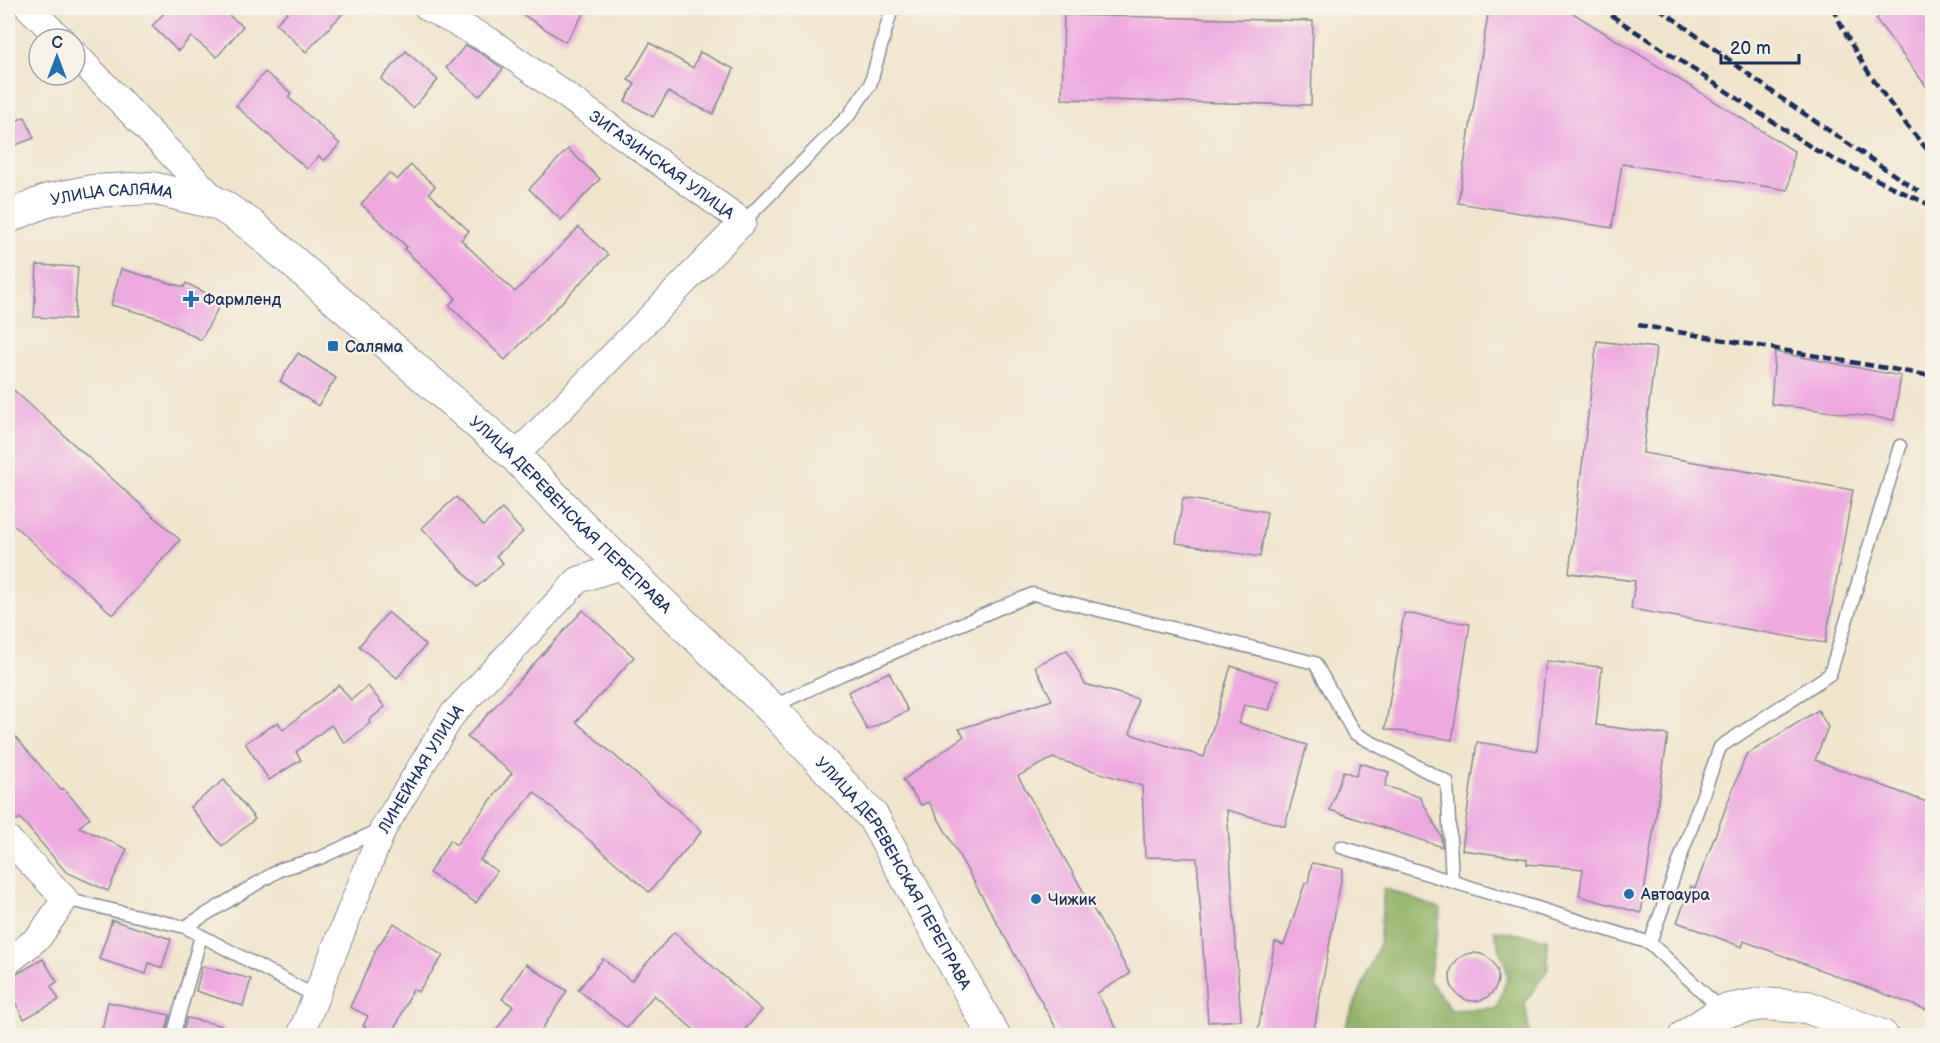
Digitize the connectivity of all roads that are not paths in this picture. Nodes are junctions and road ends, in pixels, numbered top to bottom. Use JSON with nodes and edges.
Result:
{"nodes":[{"id":1,"x":29,"y":8,"type":"edge"},
{"id":2,"x":428,"y":8,"type":"edge"},
{"id":3,"x":892,"y":8,"type":"edge"},
{"id":4,"x":49,"y":27,"type":"edge"},
{"id":5,"x":87,"y":66,"type":"edge"},
{"id":6,"x":219,"y":204,"type":"junction"},
{"id":7,"x":8,"y":217,"type":"edge"},
{"id":8,"x":743,"y":222,"type":"junction"},
{"id":9,"x":1900,"y":446,"type":"dead end"},
{"id":10,"x":515,"y":456,"type":"junction"},
{"id":11,"x":624,"y":565,"type":"junction"},
{"id":12,"x":771,"y":708,"type":"junction"},
{"id":13,"x":382,"y":829,"type":"junction"},
{"id":14,"x":8,"y":839,"type":"edge"},
{"id":15,"x":1341,"y":847,"type":"dead end"},
{"id":16,"x":1452,"y":881,"type":"junction"},
{"id":17,"x":65,"y":899,"type":"junction"},
{"id":18,"x":185,"y":927,"type":"junction"},
{"id":19,"x":201,"y":936,"type":"junction"},
{"id":20,"x":1650,"y":943,"type":"junction"},
{"id":21,"x":8,"y":962,"type":"edge"},
{"id":22,"x":315,"y":996,"type":"junction"},
{"id":23,"x":1723,"y":1011,"type":"junction"},
{"id":24,"x":173,"y":1035,"type":"edge"},
{"id":25,"x":300,"y":1035,"type":"edge"},
{"id":26,"x":994,"y":1035,"type":"edge"},
{"id":27,"x":1685,"y":1035,"type":"edge"},
{"id":28,"x":1882,"y":1035,"type":"edge"}],
"edges":[{"from":1,"to":4,"type":"street"},
{"from":2,"to":8,"type":"street","name":"ЗИГАЗИНСКАЯ УЛИЦА"},
{"from":3,"to":8,"type":"lane"},
{"from":5,"to":6,"type":"street","name":"УЛИЦА ДЕРЕВЕНСКАЯ ПЕРЕПРАВА"},
{"from":6,"to":7,"type":"street","name":"УЛИЦА САЛЯМА"},
{"from":6,"to":10,"type":"street","name":"УЛИЦА ДЕРЕВЕНСКАЯ ПЕРЕПРАВА"},
{"from":8,"to":10,"type":"street","name":"ЗИГАЗИНСКАЯ УЛИЦА"},
{"from":9,"to":20,"type":"lane"},
{"from":10,"to":11,"type":"street","name":"УЛИЦА ДЕРЕВЕНСКАЯ ПЕРЕПРАВА"},
{"from":11,"to":12,"type":"street","name":"УЛИЦА ДЕРЕВЕНСКАЯ ПЕРЕПРАВА"},
{"from":11,"to":13,"type":"street","name":"ЛИНЕЙНАЯ УЛИЦА"},
{"from":12,"to":16,"type":"lane"},
{"from":12,"to":26,"type":"street","name":"УЛИЦА ДЕРЕВЕНСКАЯ ПЕРЕПРАВА"},
{"from":13,"to":18,"type":"lane"},
{"from":13,"to":22,"type":"street","name":"ЛИНЕЙНАЯ УЛИЦА"},
{"from":14,"to":17,"type":"street"},
{"from":15,"to":16,"type":"lane"},
{"from":16,"to":20,"type":"lane"},
{"from":17,"to":18,"type":"lane"},
{"from":17,"to":21,"type":"street"},
{"from":18,"to":19,"type":"lane"},
{"from":19,"to":22,"type":"lane"},
{"from":19,"to":24,"type":"lane"},
{"from":20,"to":23,"type":"lane"},
{"from":22,"to":25,"type":"street","name":"ЛИНЕЙНАЯ УЛИЦА"},
{"from":23,"to":27,"type":"street"},
{"from":23,"to":28,"type":"street"}]}
